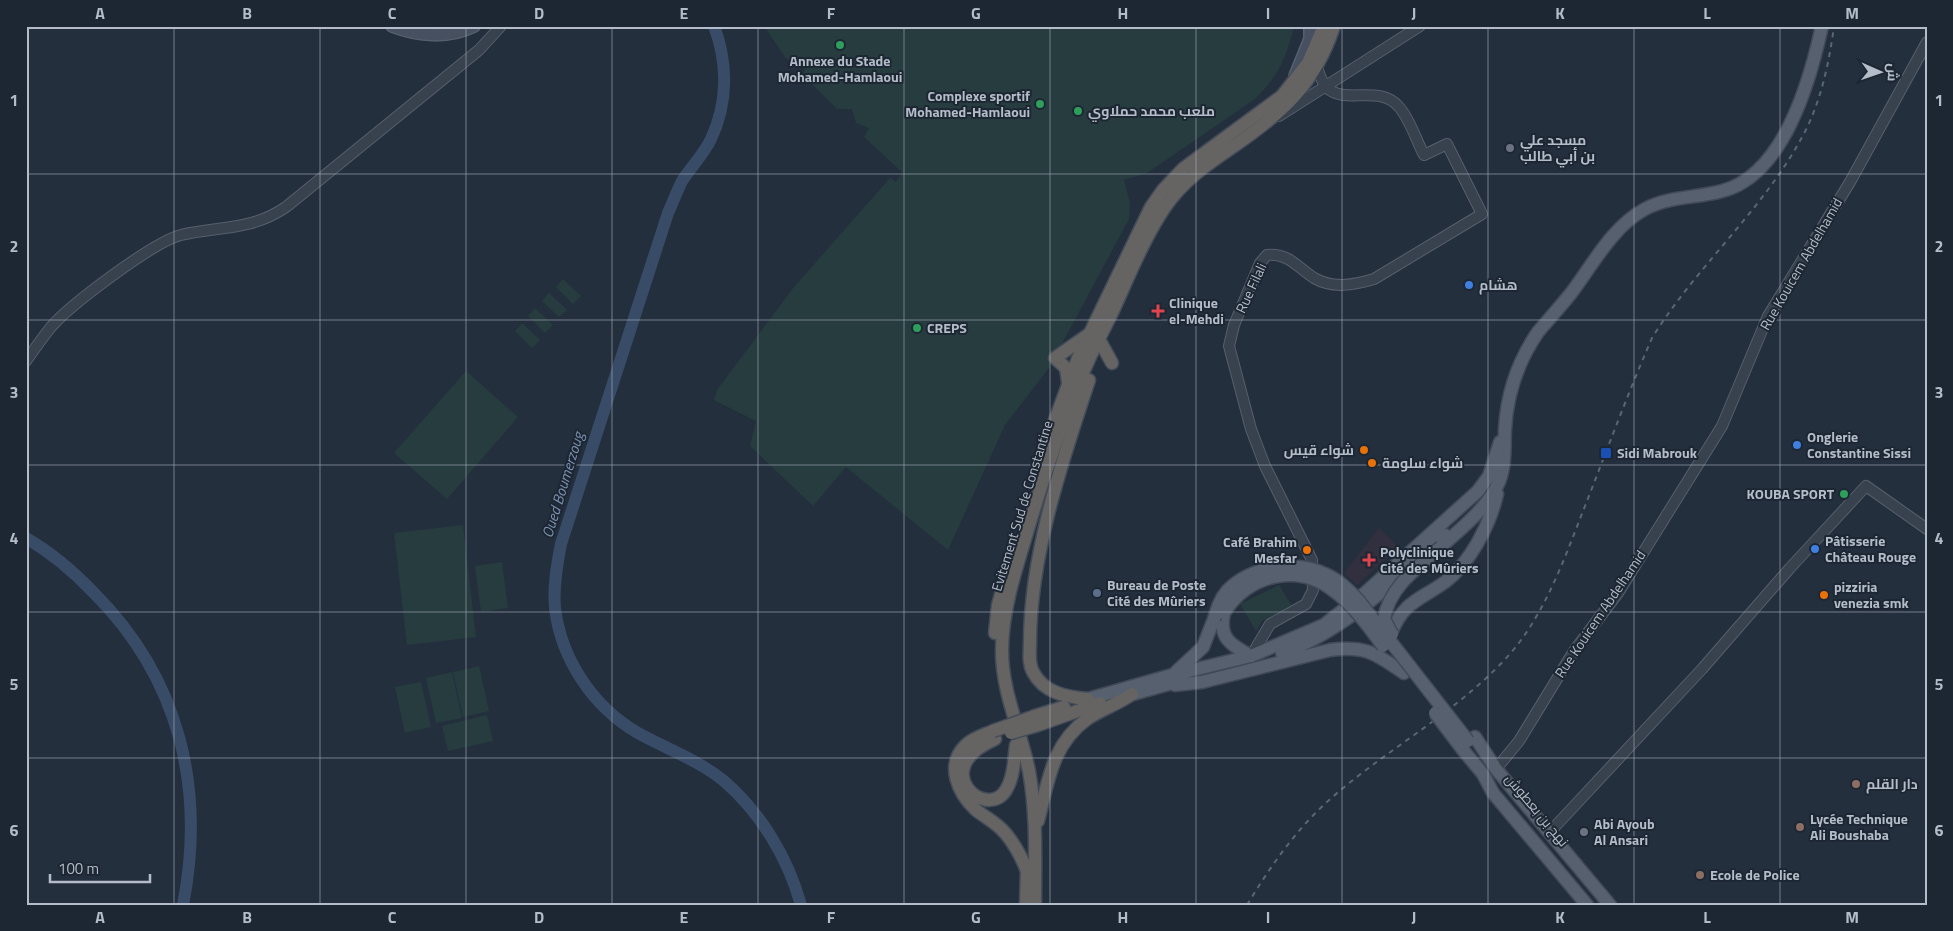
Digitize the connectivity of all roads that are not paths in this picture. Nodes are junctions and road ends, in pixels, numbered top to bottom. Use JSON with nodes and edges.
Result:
{"nodes":[{"id":1,"x":392,"y":26,"type":"edge"},
{"id":2,"x":474,"y":26,"type":"edge"},
{"id":3,"x":501,"y":26,"type":"edge"},
{"id":4,"x":1310,"y":26,"type":"edge"},
{"id":5,"x":1324,"y":26,"type":"edge"},
{"id":6,"x":1334,"y":26,"type":"edge"},
{"id":7,"x":1822,"y":26,"type":"edge"},
{"id":8,"x":1415,"y":28,"type":"edge"},
{"id":9,"x":1927,"y":42,"type":"edge"},
{"id":10,"x":1317,"y":67,"type":"junction"},
{"id":11,"x":1292,"y":85,"type":"junction"},
{"id":12,"x":1325,"y":87,"type":"junction"},
{"id":13,"x":1259,"y":128,"type":"junction"},
{"id":14,"x":1109,"y":320,"type":"junction"},
{"id":15,"x":1088,"y":335,"type":"junction"},
{"id":16,"x":26,"y":361,"type":"edge"},
{"id":17,"x":1065,"y":393,"type":"junction"},
{"id":18,"x":1505,"y":428,"type":"junction"},
{"id":19,"x":1500,"y":480,"type":"junction"},
{"id":20,"x":1927,"y":529,"type":"edge"},
{"id":21,"x":1219,"y":616,"type":"junction"},
{"id":22,"x":1266,"y":631,"type":"junction"},
{"id":23,"x":1392,"y":633,"type":"junction"},
{"id":24,"x":1282,"y":644,"type":"junction"},
{"id":25,"x":1251,"y":656,"type":"junction"},
{"id":26,"x":1404,"y":673,"type":"junction"},
{"id":27,"x":1172,"y":675,"type":"junction"},
{"id":28,"x":1162,"y":687,"type":"junction"},
{"id":29,"x":1132,"y":694,"type":"junction"},
{"id":30,"x":1088,"y":699,"type":"junction"},
{"id":31,"x":1037,"y":720,"type":"junction"},
{"id":32,"x":995,"y":735,"type":"junction"},
{"id":33,"x":1469,"y":743,"type":"junction"},
{"id":34,"x":1016,"y":745,"type":"junction"},
{"id":35,"x":1496,"y":770,"type":"junction"},
{"id":36,"x":1483,"y":774,"type":"junction"},
{"id":37,"x":1522,"y":800,"type":"junction"},
{"id":38,"x":1035,"y":831,"type":"junction"},
{"id":39,"x":1550,"y":833,"type":"junction"},
{"id":40,"x":1027,"y":871,"type":"junction"},
{"id":41,"x":1603,"y":904,"type":"edge"},
{"id":42,"x":1026,"y":905,"type":"edge"},
{"id":43,"x":1035,"y":905,"type":"edge"},
{"id":44,"x":1587,"y":905,"type":"edge"}],
"edges":[{"from":1,"to":2,"type":"main road"},
{"from":3,"to":16,"type":"street"},
{"from":4,"to":11,"type":"main road"},
{"from":5,"to":11,"type":"highway","name":"Evitement Sud de Constantine"},
{"from":6,"to":10,"type":"highway","name":"Evitement Sud de Constantine"},
{"from":7,"to":18,"type":"main road"},
{"from":8,"to":12,"type":"street"},
{"from":9,"to":35,"type":"street","name":"Rue Kouicem Abdelhamid"},
{"from":10,"to":12,"type":"street"},
{"from":10,"to":13,"type":"highway","name":"Evitement Sud de Constantine"},
{"from":11,"to":15,"type":"highway","name":"Evitement Sud de Constantine"},
{"from":12,"to":13,"type":"street"},
{"from":12,"to":22,"type":"street","name":"Rue Filali"},
{"from":13,"to":14,"type":"highway","name":"Evitement Sud de Constantine"},
{"from":14,"to":30,"type":"highway"},
{"from":14,"to":38,"type":"highway","name":"Evitement Sud de Constantine"},
{"from":15,"to":17,"type":"highway","name":"Evitement Sud de Constantine"},
{"from":15,"to":17,"type":"highway"},
{"from":17,"to":34,"type":"highway","name":"Evitement Sud de Constantine"},
{"from":18,"to":19,"type":"main road"},
{"from":18,"to":24,"type":"main road"},
{"from":18,"to":28,"type":"main road"},
{"from":19,"to":23,"type":"main road"},
{"from":19,"to":23,"type":"main road","bridge":true},
{"from":20,"to":39,"type":"street"},
{"from":21,"to":25,"type":"main road"},
{"from":21,"to":26,"type":"main road","bridge":true},
{"from":21,"to":27,"type":"main road"},
{"from":21,"to":33,"type":"main road","bridge":true},
{"from":22,"to":24,"type":"street"},
{"from":22,"to":25,"type":"street"},
{"from":23,"to":33,"type":"main road"},
{"from":24,"to":25,"type":"main road"},
{"from":25,"to":27,"type":"main road"},
{"from":26,"to":28,"type":"main road"},
{"from":26,"to":33,"type":"main road","bridge":true},
{"from":27,"to":30,"type":"main road"},
{"from":28,"to":29,"type":"main road"},
{"from":29,"to":31,"type":"highway"},
{"from":29,"to":38,"type":"highway"},
{"from":30,"to":31,"type":"highway"},
{"from":31,"to":32,"type":"highway","bridge":true},
{"from":32,"to":34,"type":"highway"},
{"from":32,"to":40,"type":"highway"},
{"from":33,"to":35,"type":"main road"},
{"from":33,"to":36,"type":"main road"},
{"from":34,"to":40,"type":"highway","name":"Evitement Sud de Constantine"},
{"from":35,"to":37,"type":"main road"},
{"from":36,"to":41,"type":"main road","name":"نهج بن بعطوش"},
{"from":36,"to":44,"type":"main road","name":"نهج بن بعطوش"},
{"from":37,"to":39,"type":"main road","name":"نهج بن بعطوش"},
{"from":37,"to":41,"type":"main road"},
{"from":38,"to":43,"type":"highway","name":"Evitement Sud de Constantine"},
{"from":39,"to":41,"type":"main road","name":"نهج بن بعطوش"},
{"from":40,"to":42,"type":"highway","name":"Evitement Sud de Constantine"}]}
